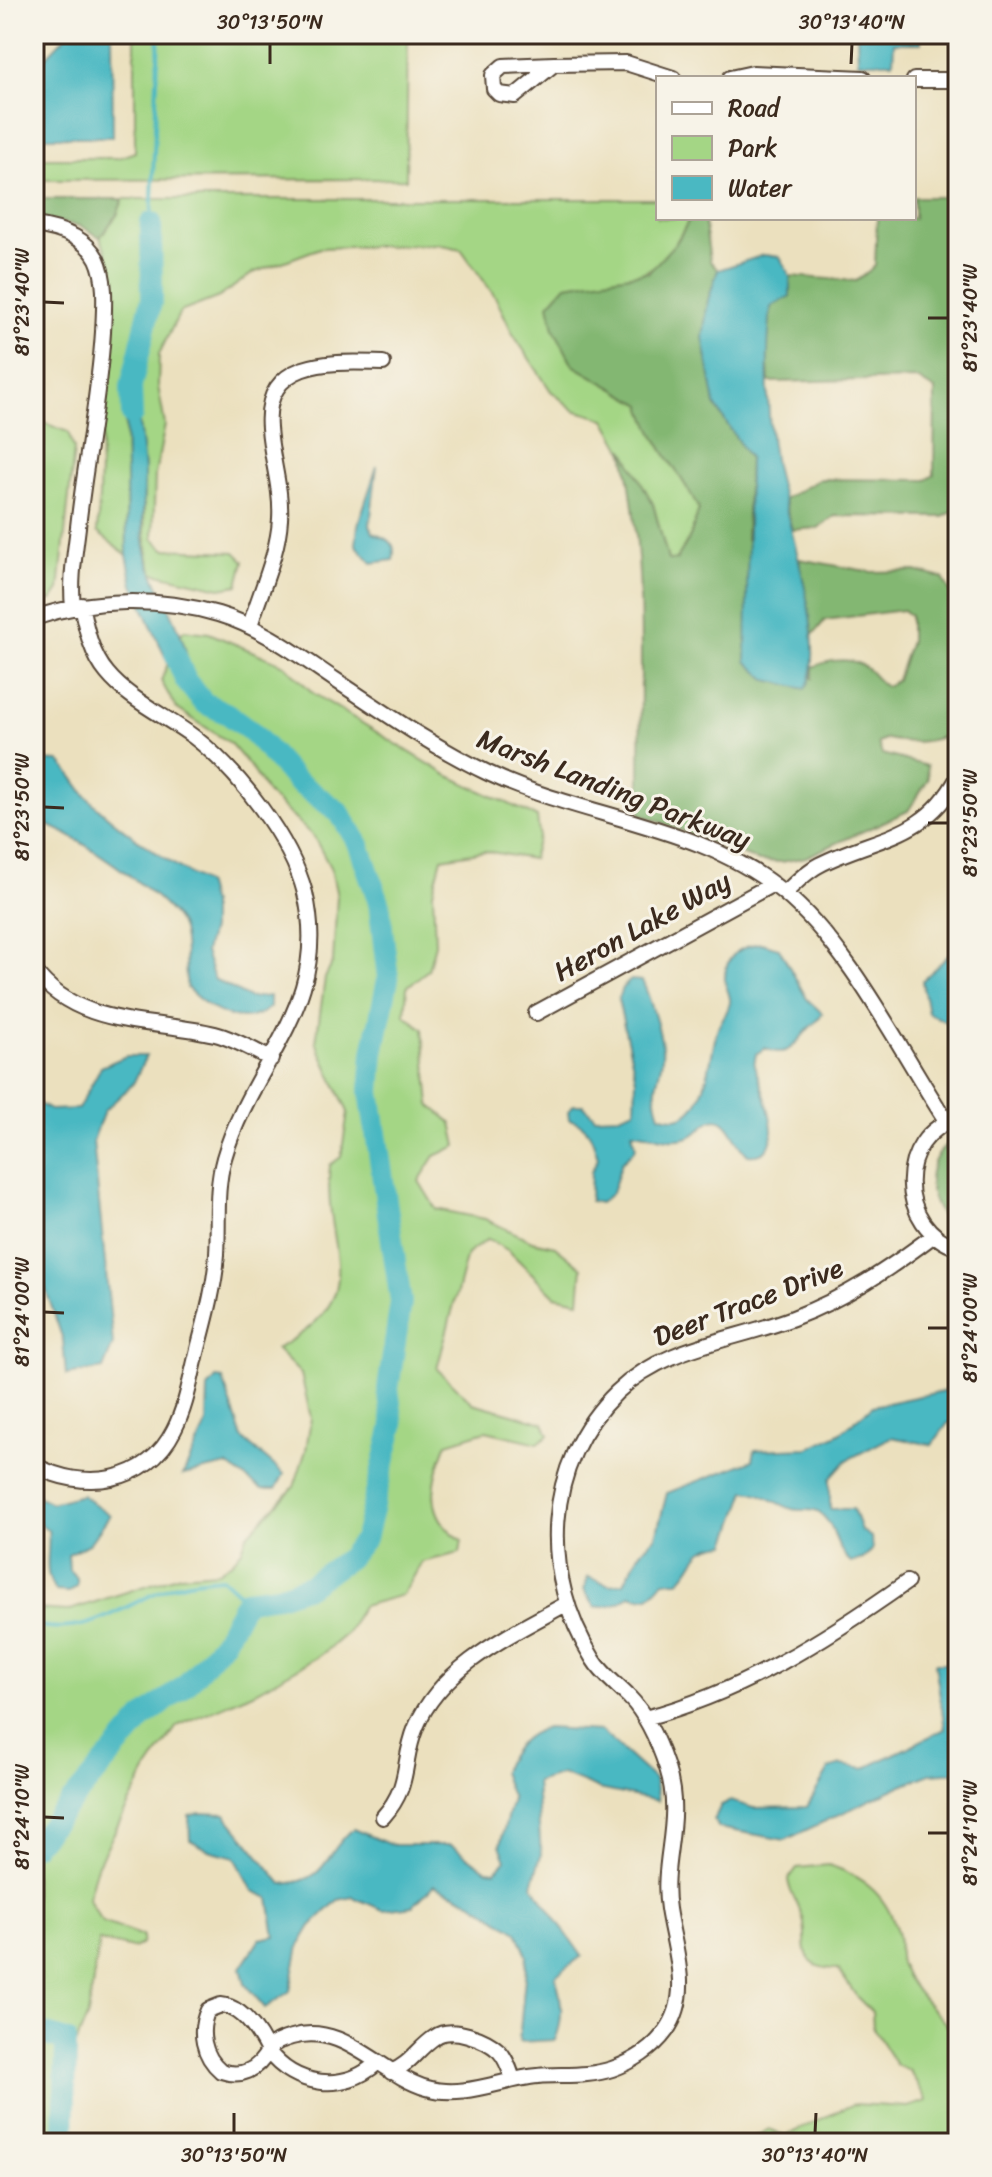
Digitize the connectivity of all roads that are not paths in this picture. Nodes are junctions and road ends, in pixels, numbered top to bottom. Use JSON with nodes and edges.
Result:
{"nodes":[{"id":1,"x":554,"y":64,"type":"dead end"},
{"id":2,"x":667,"y":76,"type":"edge"},
{"id":3,"x":739,"y":76,"type":"edge"},
{"id":4,"x":819,"y":76,"type":"edge"},
{"id":5,"x":916,"y":80,"type":"edge"},
{"id":6,"x":958,"y":80,"type":"edge"},
{"id":7,"x":34,"y":225,"type":"edge"},
{"id":8,"x":383,"y":363,"type":"dead end"},
{"id":9,"x":77,"y":606,"type":"junction"},
{"id":10,"x":34,"y":618,"type":"edge"},
{"id":11,"x":250,"y":626,"type":"junction"},
{"id":12,"x":958,"y":777,"type":"edge"},
{"id":13,"x":779,"y":889,"type":"junction"},
{"id":14,"x":34,"y":970,"type":"edge"},
{"id":15,"x":536,"y":1013,"type":"dead end"},
{"id":16,"x":271,"y":1059,"type":"junction"},
{"id":17,"x":952,"y":1120,"type":"edge"},
{"id":18,"x":934,"y":1235,"type":"junction"},
{"id":19,"x":958,"y":1248,"type":"edge"},
{"id":20,"x":34,"y":1465,"type":"edge"},
{"id":21,"x":907,"y":1582,"type":"dead end"},
{"id":22,"x":566,"y":1604,"type":"junction"},
{"id":23,"x":645,"y":1718,"type":"junction"},
{"id":24,"x":383,"y":1817,"type":"dead end"},
{"id":25,"x":268,"y":2051,"type":"junction"},
{"id":26,"x":377,"y":2063,"type":"junction"},
{"id":27,"x":391,"y":2072,"type":"junction"},
{"id":28,"x":513,"y":2079,"type":"junction"}],
"edges":[{"from":1,"to":2,"type":"street"},
{"from":3,"to":4,"type":"street"},
{"from":5,"to":6,"type":"street"},
{"from":7,"to":9,"type":"street"},
{"from":8,"to":11,"type":"street"},
{"from":9,"to":10,"type":"street","name":"Marsh Landing Parkway"},
{"from":9,"to":11,"type":"street","name":"Marsh Landing Parkway"},
{"from":9,"to":16,"type":"street"},
{"from":11,"to":13,"type":"street","name":"Marsh Landing Parkway"},
{"from":12,"to":13,"type":"street","name":"Heron Lake Way"},
{"from":13,"to":15,"type":"street","name":"Heron Lake Way"},
{"from":13,"to":17,"type":"street","name":"Marsh Landing Parkway"},
{"from":14,"to":16,"type":"street"},
{"from":16,"to":20,"type":"street"},
{"from":17,"to":18,"type":"street","name":"Marsh Landing Parkway"},
{"from":18,"to":19,"type":"street","name":"Marsh Landing Parkway"},
{"from":18,"to":22,"type":"street","name":"Deer Trace Drive"},
{"from":21,"to":23,"type":"street"},
{"from":22,"to":23,"type":"street","name":"Deer Trace Drive"},
{"from":22,"to":24,"type":"street"},
{"from":23,"to":28,"type":"street","name":"Deer Trace Drive"},
{"from":25,"to":25,"type":"street","name":"Deer Trace Drive"},
{"from":25,"to":26,"type":"street","name":"Deer Trace Drive"},
{"from":25,"to":26,"type":"street","name":"Deer Trace Drive"},
{"from":26,"to":27,"type":"street","name":"Deer Trace Drive"},
{"from":27,"to":28,"type":"street","name":"Deer Trace Drive"},
{"from":27,"to":28,"type":"street"}]}
